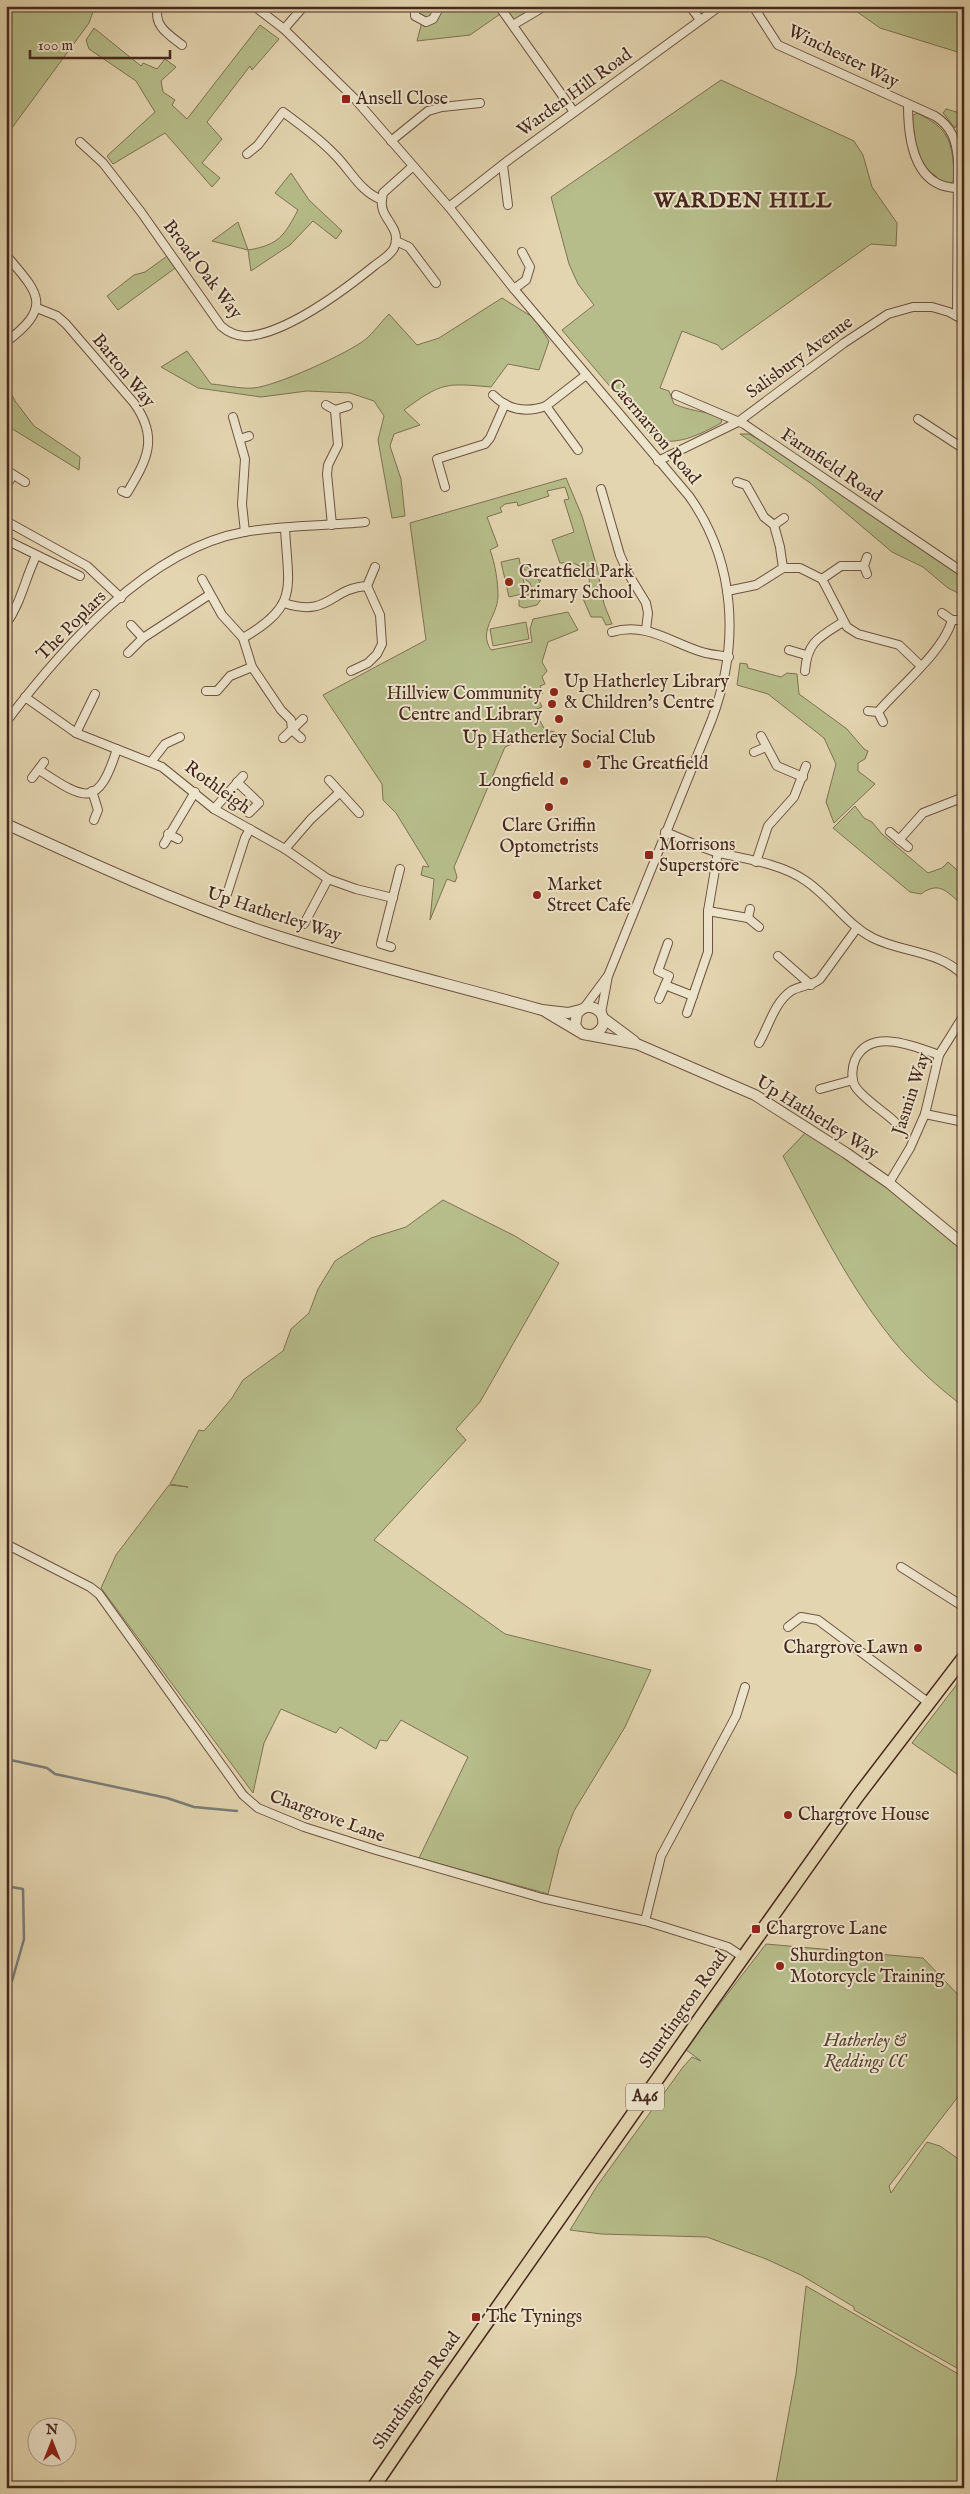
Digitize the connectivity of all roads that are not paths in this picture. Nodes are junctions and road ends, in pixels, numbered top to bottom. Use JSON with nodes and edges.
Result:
{"nodes":[{"id":1,"x":158,"y":6,"type":"edge"},
{"id":2,"x":254,"y":6,"type":"edge"},
{"id":3,"x":304,"y":6,"type":"edge"},
{"id":4,"x":414,"y":6,"type":"edge"},
{"id":5,"x":440,"y":6,"type":"edge"},
{"id":6,"x":499,"y":6,"type":"edge"},
{"id":7,"x":545,"y":6,"type":"edge"},
{"id":8,"x":690,"y":6,"type":"edge"},
{"id":9,"x":720,"y":6,"type":"edge"},
{"id":10,"x":753,"y":6,"type":"edge"},
{"id":11,"x":700,"y":20,"type":"junction"},
{"id":12,"x":513,"y":25,"type":"junction"},
{"id":13,"x":284,"y":29,"type":"junction"},
{"id":14,"x":182,"y":44,"type":"dead end"},
{"id":15,"x":480,"y":103,"type":"dead end"},
{"id":16,"x":908,"y":105,"type":"junction"},
{"id":17,"x":574,"y":112,"type":"junction"},
{"id":18,"x":390,"y":141,"type":"junction"},
{"id":19,"x":80,"y":142,"type":"dead end"},
{"id":20,"x":247,"y":154,"type":"dead end"},
{"id":21,"x":961,"y":159,"type":"edge"},
{"id":22,"x":503,"y":165,"type":"junction"},
{"id":23,"x":412,"y":167,"type":"junction"},
{"id":24,"x":957,"y":188,"type":"junction"},
{"id":25,"x":382,"y":200,"type":"junction"},
{"id":26,"x":508,"y":205,"type":"dead end"},
{"id":27,"x":449,"y":207,"type":"junction"},
{"id":28,"x":396,"y":241,"type":"junction"},
{"id":29,"x":522,"y":252,"type":"dead end"},
{"id":30,"x":6,"y":255,"type":"edge"},
{"id":31,"x":436,"y":283,"type":"dead end"},
{"id":32,"x":514,"y":290,"type":"junction"},
{"id":33,"x":36,"y":308,"type":"junction"},
{"id":34,"x":961,"y":318,"type":"edge"},
{"id":35,"x":6,"y":342,"type":"edge"},
{"id":36,"x":586,"y":375,"type":"junction"},
{"id":37,"x":676,"y":394,"type":"dead end"},
{"id":38,"x":493,"y":395,"type":"dead end"},
{"id":39,"x":505,"y":404,"type":"junction"},
{"id":40,"x":326,"y":405,"type":"dead end"},
{"id":41,"x":348,"y":406,"type":"dead end"},
{"id":42,"x":546,"y":406,"type":"junction"},
{"id":43,"x":335,"y":410,"type":"junction"},
{"id":44,"x":233,"y":418,"type":"dead end"},
{"id":45,"x":918,"y":419,"type":"dead end"},
{"id":46,"x":738,"y":422,"type":"junction"},
{"id":47,"x":249,"y":436,"type":"dead end"},
{"id":48,"x":240,"y":439,"type":"junction"},
{"id":49,"x":964,"y":449,"type":"edge"},
{"id":50,"x":578,"y":450,"type":"dead end"},
{"id":51,"x":658,"y":462,"type":"junction"},
{"id":52,"x":10,"y":472,"type":"edge"},
{"id":53,"x":25,"y":482,"type":"dead end"},
{"id":54,"x":736,"y":482,"type":"dead end"},
{"id":55,"x":6,"y":486,"type":"edge"},
{"id":56,"x":445,"y":487,"type":"dead end"},
{"id":57,"x":601,"y":489,"type":"dead end"},
{"id":58,"x":122,"y":490,"type":"dead end"},
{"id":59,"x":784,"y":518,"type":"dead end"},
{"id":60,"x":6,"y":521,"type":"edge"},
{"id":61,"x":365,"y":522,"type":"dead end"},
{"id":62,"x":774,"y":524,"type":"junction"},
{"id":63,"x":332,"y":525,"type":"junction"},
{"id":64,"x":286,"y":528,"type":"junction"},
{"id":65,"x":245,"y":532,"type":"junction"},
{"id":66,"x":6,"y":540,"type":"edge"},
{"id":67,"x":36,"y":556,"type":"junction"},
{"id":68,"x":867,"y":556,"type":"dead end"},
{"id":69,"x":864,"y":566,"type":"junction"},
{"id":70,"x":375,"y":567,"type":"dead end"},
{"id":71,"x":783,"y":568,"type":"junction"},
{"id":72,"x":964,"y":573,"type":"edge"},
{"id":73,"x":867,"y":574,"type":"dead end"},
{"id":74,"x":80,"y":576,"type":"dead end"},
{"id":75,"x":202,"y":579,"type":"dead end"},
{"id":76,"x":822,"y":579,"type":"junction"},
{"id":77,"x":368,"y":586,"type":"junction"},
{"id":78,"x":727,"y":590,"type":"junction"},
{"id":79,"x":209,"y":595,"type":"junction"},
{"id":80,"x":121,"y":598,"type":"junction"},
{"id":81,"x":284,"y":603,"type":"junction"},
{"id":82,"x":942,"y":613,"type":"dead end"},
{"id":83,"x":952,"y":620,"type":"junction"},
{"id":84,"x":963,"y":620,"type":"edge"},
{"id":85,"x":843,"y":622,"type":"junction"},
{"id":86,"x":6,"y":624,"type":"edge"},
{"id":87,"x":131,"y":626,"type":"dead end"},
{"id":88,"x":646,"y":630,"type":"junction"},
{"id":89,"x":612,"y":632,"type":"dead end"},
{"id":90,"x":143,"y":638,"type":"junction"},
{"id":91,"x":243,"y":638,"type":"junction"},
{"id":92,"x":789,"y":650,"type":"dead end"},
{"id":93,"x":128,"y":653,"type":"dead end"},
{"id":94,"x":806,"y":654,"type":"junction"},
{"id":95,"x":729,"y":657,"type":"junction"},
{"id":96,"x":922,"y":666,"type":"junction"},
{"id":97,"x":252,"y":667,"type":"junction"},
{"id":98,"x":351,"y":672,"type":"dead end"},
{"id":99,"x":805,"y":672,"type":"dead end"},
{"id":100,"x":206,"y":691,"type":"dead end"},
{"id":101,"x":216,"y":691,"type":"junction"},
{"id":102,"x":95,"y":694,"type":"dead end"},
{"id":103,"x":25,"y":697,"type":"junction"},
{"id":104,"x":222,"y":698,"type":"dead end"},
{"id":105,"x":868,"y":711,"type":"dead end"},
{"id":106,"x":878,"y":712,"type":"junction"},
{"id":107,"x":291,"y":720,"type":"junction"},
{"id":108,"x":6,"y":722,"type":"edge"},
{"id":109,"x":883,"y":722,"type":"dead end"},
{"id":110,"x":292,"y":730,"type":"junction"},
{"id":111,"x":76,"y":733,"type":"junction"},
{"id":112,"x":180,"y":736,"type":"dead end"},
{"id":113,"x":761,"y":736,"type":"dead end"},
{"id":114,"x":283,"y":738,"type":"dead end"},
{"id":115,"x":301,"y":738,"type":"dead end"},
{"id":116,"x":766,"y":747,"type":"junction"},
{"id":117,"x":117,"y":749,"type":"junction"},
{"id":118,"x":754,"y":752,"type":"dead end"},
{"id":119,"x":44,"y":762,"type":"dead end"},
{"id":120,"x":151,"y":762,"type":"junction"},
{"id":121,"x":806,"y":766,"type":"dead end"},
{"id":122,"x":39,"y":770,"type":"junction"},
{"id":123,"x":802,"y":777,"type":"junction"},
{"id":124,"x":32,"y":778,"type":"dead end"},
{"id":125,"x":329,"y":780,"type":"dead end"},
{"id":126,"x":92,"y":791,"type":"junction"},
{"id":127,"x":195,"y":792,"type":"junction"},
{"id":128,"x":339,"y":793,"type":"junction"},
{"id":129,"x":964,"y":797,"type":"edge"},
{"id":130,"x":214,"y":809,"type":"junction"},
{"id":131,"x":359,"y":812,"type":"dead end"},
{"id":132,"x":249,"y":813,"type":"dead end"},
{"id":133,"x":94,"y":820,"type":"dead end"},
{"id":134,"x":6,"y":824,"type":"edge"},
{"id":135,"x":250,"y":830,"type":"junction"},
{"id":136,"x":665,"y":832,"type":"junction"},
{"id":137,"x":890,"y":832,"type":"dead end"},
{"id":138,"x":168,"y":834,"type":"junction"},
{"id":139,"x":178,"y":839,"type":"dead end"},
{"id":140,"x":899,"y":840,"type":"junction"},
{"id":141,"x":164,"y":844,"type":"dead end"},
{"id":142,"x":908,"y":847,"type":"dead end"},
{"id":143,"x":285,"y":849,"type":"junction"},
{"id":144,"x":718,"y":852,"type":"junction"},
{"id":145,"x":756,"y":862,"type":"junction"},
{"id":146,"x":400,"y":869,"type":"dead end"},
{"id":147,"x":328,"y":879,"type":"junction"},
{"id":148,"x":227,"y":894,"type":"dead end"},
{"id":149,"x":392,"y":898,"type":"junction"},
{"id":150,"x":750,"y":909,"type":"dead end"},
{"id":151,"x":708,"y":912,"type":"junction"},
{"id":152,"x":748,"y":918,"type":"junction"},
{"id":153,"x":304,"y":924,"type":"dead end"},
{"id":154,"x":759,"y":927,"type":"dead end"},
{"id":155,"x":857,"y":928,"type":"junction"},
{"id":156,"x":668,"y":943,"type":"dead end"},
{"id":157,"x":391,"y":947,"type":"dead end"},
{"id":158,"x":778,"y":956,"type":"dead end"},
{"id":159,"x":608,"y":976,"type":"junction"},
{"id":160,"x":964,"y":976,"type":"edge"},
{"id":161,"x":665,"y":985,"type":"junction"},
{"id":162,"x":811,"y":985,"type":"junction"},
{"id":163,"x":693,"y":996,"type":"junction"},
{"id":164,"x":659,"y":999,"type":"dead end"},
{"id":165,"x":582,"y":1009,"type":"junction"},
{"id":166,"x":542,"y":1010,"type":"junction"},
{"id":167,"x":686,"y":1013,"type":"dead end"},
{"id":168,"x":964,"y":1014,"type":"edge"},
{"id":169,"x":602,"y":1015,"type":"junction"},
{"id":170,"x":579,"y":1031,"type":"junction"},
{"id":171,"x":592,"y":1035,"type":"junction"},
{"id":172,"x":759,"y":1043,"type":"dead end"},
{"id":173,"x":637,"y":1044,"type":"junction"},
{"id":174,"x":938,"y":1055,"type":"junction"},
{"id":175,"x":853,"y":1080,"type":"junction"},
{"id":176,"x":820,"y":1089,"type":"dead end"},
{"id":177,"x":925,"y":1114,"type":"junction"},
{"id":178,"x":895,"y":1122,"type":"dead end"},
{"id":179,"x":964,"y":1122,"type":"edge"},
{"id":180,"x":889,"y":1183,"type":"junction"},
{"id":181,"x":964,"y":1245,"type":"edge"},
{"id":182,"x":6,"y":1544,"type":"edge"},
{"id":183,"x":901,"y":1567,"type":"dead end"},
{"id":184,"x":964,"y":1607,"type":"edge"},
{"id":185,"x":788,"y":1627,"type":"dead end"},
{"id":186,"x":964,"y":1657,"type":"edge"},
{"id":187,"x":745,"y":1687,"type":"dead end"},
{"id":188,"x":929,"y":1703,"type":"junction"},
{"id":189,"x":645,"y":1921,"type":"junction"},
{"id":190,"x":743,"y":1957,"type":"junction"},
{"id":191,"x":373,"y":2488,"type":"edge"}],
"edges":[{"from":1,"to":14,"type":"street"},
{"from":2,"to":13,"type":"street","name":"Caernarvon Road"},
{"from":3,"to":13,"type":"street"},
{"from":4,"to":5,"type":"street"},
{"from":6,"to":12,"type":"street"},
{"from":7,"to":12,"type":"street"},
{"from":8,"to":11,"type":"street"},
{"from":9,"to":11,"type":"street","name":"Warden Hill Road"},
{"from":10,"to":16,"type":"street","name":"Winchester Way"},
{"from":11,"to":17,"type":"street","name":"Warden Hill Road"},
{"from":12,"to":17,"type":"street"},
{"from":13,"to":18,"type":"street","name":"Caernarvon Road"},
{"from":15,"to":18,"type":"street"},
{"from":16,"to":21,"type":"street","name":"Winchester Way"},
{"from":16,"to":24,"type":"street","name":"Winchester Way"},
{"from":17,"to":22,"type":"street","name":"Warden Hill Road"},
{"from":18,"to":23,"type":"street","name":"Caernarvon Road"},
{"from":19,"to":28,"type":"street","name":"Broad Oak Way"},
{"from":20,"to":25,"type":"street"},
{"from":21,"to":24,"type":"street","name":"Winchester Way"},
{"from":22,"to":26,"type":"street"},
{"from":22,"to":27,"type":"street","name":"Warden Hill Road"},
{"from":23,"to":25,"type":"street"},
{"from":23,"to":27,"type":"street","name":"Caernarvon Road"},
{"from":24,"to":34,"type":"street","name":"Winchester Way"},
{"from":25,"to":28,"type":"street"},
{"from":27,"to":32,"type":"street","name":"Caernarvon Road"},
{"from":28,"to":31,"type":"street"},
{"from":29,"to":32,"type":"street"},
{"from":30,"to":33,"type":"street"},
{"from":32,"to":36,"type":"street","name":"Caernarvon Road"},
{"from":33,"to":35,"type":"street"},
{"from":33,"to":58,"type":"street","name":"Barton Way"},
{"from":34,"to":46,"type":"street","name":"Salisbury Avenue"},
{"from":36,"to":42,"type":"street"},
{"from":36,"to":51,"type":"street","name":"Caernarvon Road"},
{"from":37,"to":46,"type":"street","name":"Farmfield Road"},
{"from":38,"to":39,"type":"street"},
{"from":39,"to":42,"type":"street"},
{"from":39,"to":56,"type":"street"},
{"from":40,"to":43,"type":"street"},
{"from":41,"to":43,"type":"street"},
{"from":42,"to":50,"type":"street"},
{"from":43,"to":63,"type":"street"},
{"from":44,"to":48,"type":"street"},
{"from":45,"to":49,"type":"street"},
{"from":46,"to":51,"type":"street","name":"Salisbury Avenue"},
{"from":46,"to":72,"type":"street","name":"Farmfield Road"},
{"from":47,"to":48,"type":"street"},
{"from":48,"to":65,"type":"street"},
{"from":51,"to":78,"type":"street","name":"Caernarvon Road"},
{"from":52,"to":53,"type":"street"},
{"from":52,"to":55,"type":"street"},
{"from":54,"to":62,"type":"street"},
{"from":57,"to":88,"type":"street"},
{"from":59,"to":62,"type":"street"},
{"from":60,"to":80,"type":"street"},
{"from":61,"to":63,"type":"street","name":"The Poplars"},
{"from":62,"to":71,"type":"street"},
{"from":63,"to":64,"type":"street","name":"The Poplars"},
{"from":64,"to":65,"type":"street","name":"The Poplars"},
{"from":64,"to":81,"type":"street"},
{"from":65,"to":80,"type":"street","name":"The Poplars"},
{"from":66,"to":67,"type":"street"},
{"from":67,"to":74,"type":"street"},
{"from":67,"to":86,"type":"street"},
{"from":68,"to":69,"type":"street"},
{"from":69,"to":73,"type":"street"},
{"from":69,"to":76,"type":"street"},
{"from":70,"to":77,"type":"street"},
{"from":71,"to":76,"type":"street"},
{"from":71,"to":78,"type":"street"},
{"from":75,"to":79,"type":"street"},
{"from":76,"to":85,"type":"street"},
{"from":77,"to":81,"type":"street"},
{"from":77,"to":98,"type":"street"},
{"from":78,"to":95,"type":"street","name":"Caernarvon Road"},
{"from":79,"to":90,"type":"street"},
{"from":79,"to":91,"type":"street"},
{"from":80,"to":103,"type":"street","name":"The Poplars"},
{"from":81,"to":91,"type":"street"},
{"from":82,"to":83,"type":"street"},
{"from":83,"to":84,"type":"street"},
{"from":83,"to":96,"type":"street"},
{"from":85,"to":94,"type":"street"},
{"from":85,"to":96,"type":"street"},
{"from":87,"to":90,"type":"street"},
{"from":88,"to":89,"type":"street"},
{"from":88,"to":95,"type":"street"},
{"from":90,"to":93,"type":"street"},
{"from":91,"to":97,"type":"street"},
{"from":92,"to":94,"type":"street"},
{"from":94,"to":99,"type":"street"},
{"from":95,"to":136,"type":"street","name":"Caernarvon Road"},
{"from":96,"to":106,"type":"street"},
{"from":97,"to":101,"type":"street"},
{"from":97,"to":107,"type":"street"},
{"from":100,"to":101,"type":"street"},
{"from":101,"to":104,"type":"street"},
{"from":102,"to":111,"type":"street"},
{"from":103,"to":108,"type":"street","name":"The Poplars"},
{"from":103,"to":111,"type":"street","name":"Rothleigh"},
{"from":105,"to":106,"type":"street"},
{"from":106,"to":109,"type":"street"},
{"from":107,"to":110,"type":"street"},
{"from":107,"to":110,"type":"street"},
{"from":110,"to":114,"type":"street"},
{"from":110,"to":115,"type":"street"},
{"from":111,"to":117,"type":"street","name":"Rothleigh"},
{"from":112,"to":120,"type":"street"},
{"from":113,"to":116,"type":"street"},
{"from":116,"to":118,"type":"street"},
{"from":116,"to":123,"type":"street"},
{"from":117,"to":120,"type":"street","name":"Rothleigh"},
{"from":117,"to":126,"type":"street"},
{"from":119,"to":122,"type":"street"},
{"from":120,"to":127,"type":"street","name":"Rothleigh"},
{"from":121,"to":123,"type":"street"},
{"from":122,"to":124,"type":"street"},
{"from":122,"to":126,"type":"street"},
{"from":123,"to":145,"type":"street"},
{"from":125,"to":128,"type":"street"},
{"from":126,"to":133,"type":"street"},
{"from":127,"to":130,"type":"street","name":"Rothleigh"},
{"from":127,"to":138,"type":"street"},
{"from":128,"to":131,"type":"street"},
{"from":128,"to":143,"type":"street"},
{"from":129,"to":140,"type":"street"},
{"from":130,"to":132,"type":"street"},
{"from":130,"to":135,"type":"street","name":"Rothleigh"},
{"from":134,"to":166,"type":"street","name":"Up Hatherley Way"},
{"from":135,"to":143,"type":"street","name":"Rothleigh"},
{"from":135,"to":148,"type":"street"},
{"from":136,"to":144,"type":"street"},
{"from":136,"to":159,"type":"street","name":"Caernarvon Road"},
{"from":137,"to":140,"type":"street"},
{"from":138,"to":139,"type":"street"},
{"from":138,"to":141,"type":"street"},
{"from":140,"to":142,"type":"street"},
{"from":143,"to":147,"type":"street","name":"Rothleigh"},
{"from":144,"to":145,"type":"street"},
{"from":144,"to":151,"type":"street"},
{"from":145,"to":155,"type":"street"},
{"from":146,"to":149,"type":"street"},
{"from":147,"to":149,"type":"street","name":"Rothleigh"},
{"from":147,"to":153,"type":"street"},
{"from":149,"to":157,"type":"street"},
{"from":150,"to":152,"type":"street"},
{"from":151,"to":152,"type":"street"},
{"from":151,"to":163,"type":"street"},
{"from":152,"to":154,"type":"street"},
{"from":155,"to":160,"type":"street"},
{"from":155,"to":162,"type":"street"},
{"from":156,"to":161,"type":"street"},
{"from":158,"to":162,"type":"street"},
{"from":159,"to":165,"type":"street","name":"Caernarvon Road"},
{"from":159,"to":169,"type":"street","name":"Caernarvon Road"},
{"from":161,"to":163,"type":"street"},
{"from":161,"to":164,"type":"street"},
{"from":162,"to":172,"type":"street"},
{"from":163,"to":167,"type":"street"},
{"from":165,"to":166,"type":"street","name":"Up Hatherley Way"},
{"from":165,"to":169,"type":"street"},
{"from":165,"to":170,"type":"street"},
{"from":166,"to":170,"type":"street","name":"Up Hatherley Way"},
{"from":168,"to":174,"type":"street","name":"Jasmin Way"},
{"from":169,"to":171,"type":"street"},
{"from":169,"to":173,"type":"street","name":"Up Hatherley Way"},
{"from":170,"to":171,"type":"street"},
{"from":171,"to":173,"type":"street","name":"Up Hatherley Way"},
{"from":173,"to":180,"type":"street","name":"Up Hatherley Way"},
{"from":174,"to":175,"type":"street"},
{"from":174,"to":177,"type":"street","name":"Jasmin Way"},
{"from":175,"to":176,"type":"street"},
{"from":175,"to":178,"type":"street"},
{"from":177,"to":179,"type":"street"},
{"from":177,"to":180,"type":"street","name":"Jasmin Way"},
{"from":180,"to":181,"type":"street","name":"Up Hatherley Way"},
{"from":182,"to":189,"type":"street","name":"Chargrove Lane"},
{"from":183,"to":184,"type":"street"},
{"from":185,"to":188,"type":"street"},
{"from":186,"to":188,"type":"main road","name":"Shurdington Road","number":"A46"},
{"from":187,"to":189,"type":"street"},
{"from":188,"to":190,"type":"main road","name":"Shurdington Road","number":"A46"},
{"from":189,"to":190,"type":"street","name":"Chargrove Lane"},
{"from":190,"to":191,"type":"main road","name":"Shurdington Road","number":"A46"}]}
